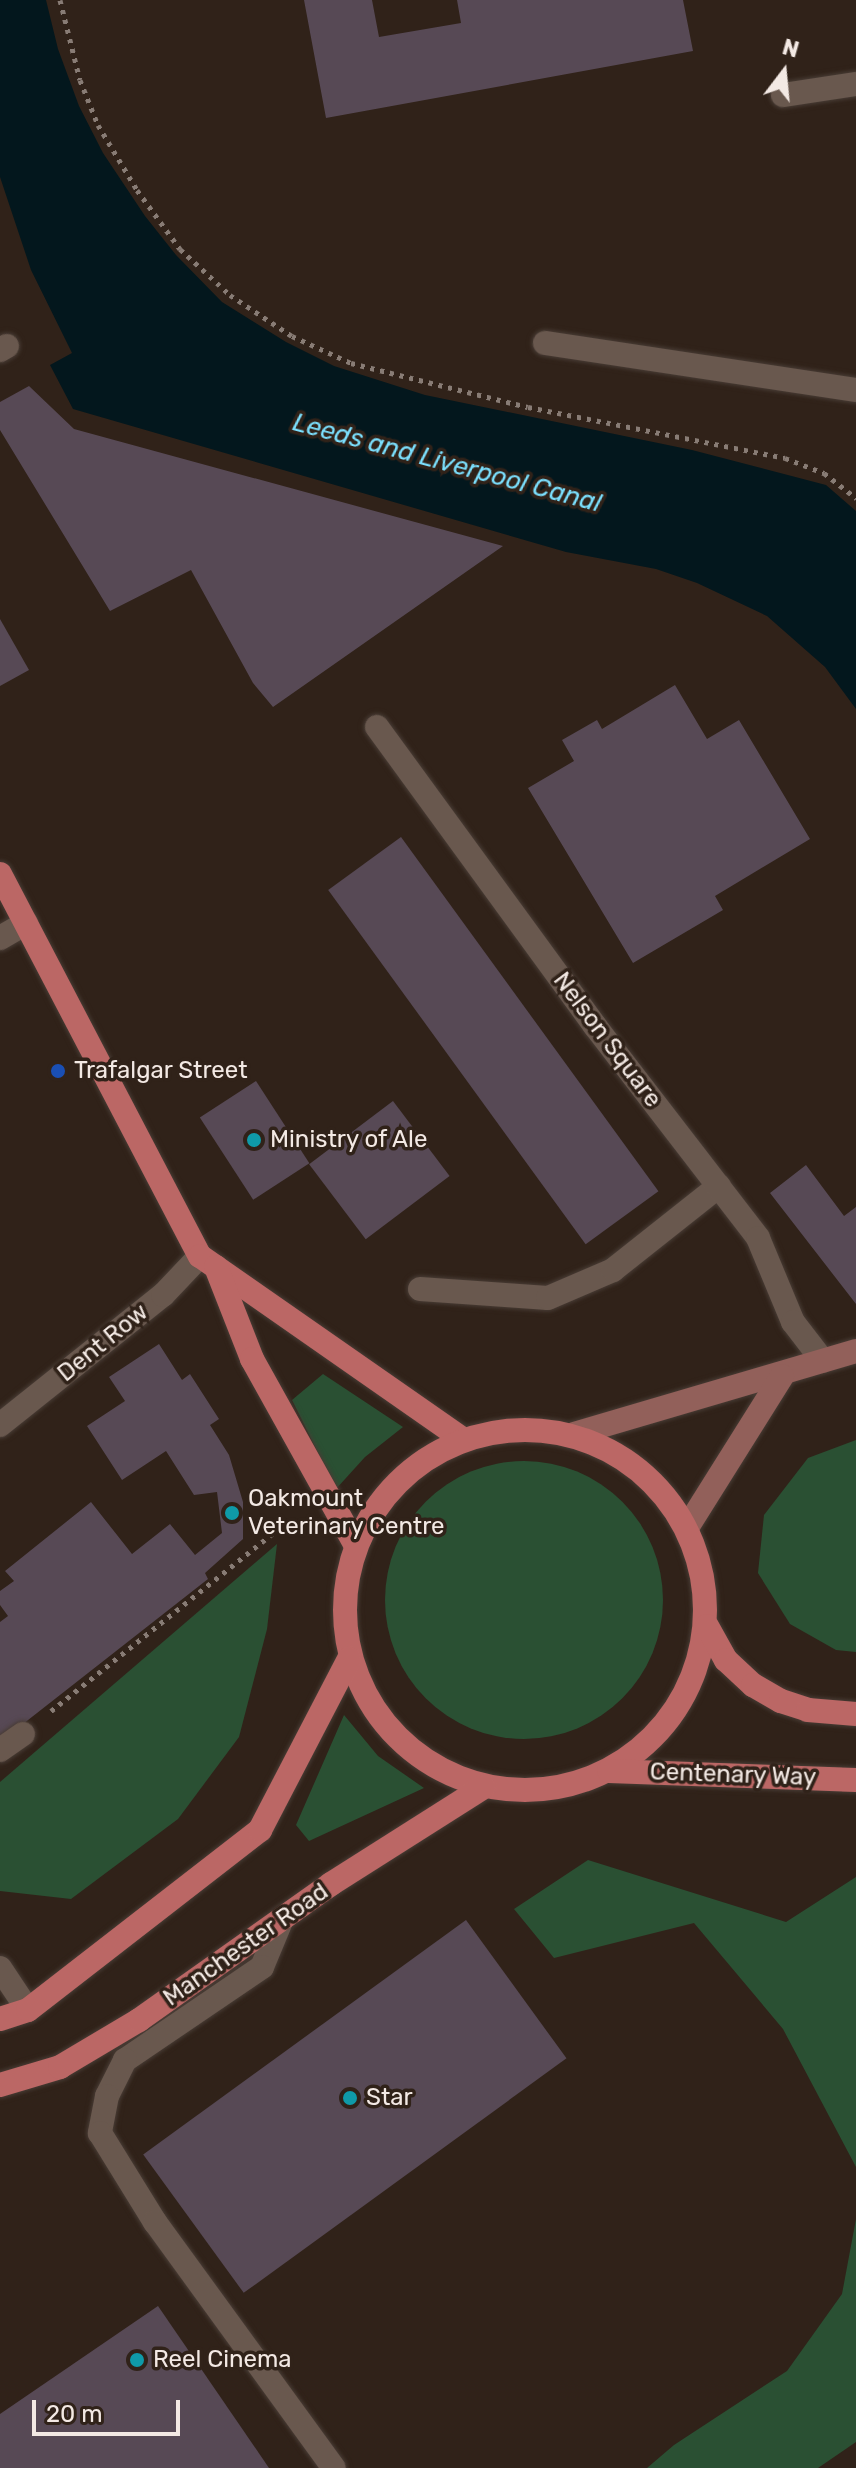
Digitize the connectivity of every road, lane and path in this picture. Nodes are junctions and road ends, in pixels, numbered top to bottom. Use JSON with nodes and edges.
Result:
{"nodes":[{"id":1,"x":60,"y":0,"type":"edge"},
{"id":2,"x":856,"y":84,"type":"edge"},
{"id":3,"x":783,"y":95,"type":"dead end"},
{"id":4,"x":545,"y":343,"type":"dead end"},
{"id":5,"x":856,"y":390,"type":"edge"},
{"id":6,"x":856,"y":498,"type":"edge"},
{"id":7,"x":377,"y":727,"type":"dead end"},
{"id":8,"x":0,"y":874,"type":"edge"},
{"id":9,"x":26,"y":923,"type":"junction"},
{"id":10,"x":0,"y":938,"type":"edge"},
{"id":11,"x":719,"y":1186,"type":"junction"},
{"id":12,"x":208,"y":1261,"type":"junction"},
{"id":13,"x":420,"y":1289,"type":"dead end"},
{"id":14,"x":856,"y":1351,"type":"edge"},
{"id":15,"x":823,"y":1361,"type":"junction"},
{"id":16,"x":782,"y":1376,"type":"junction"},
{"id":17,"x":0,"y":1425,"type":"edge"},
{"id":18,"x":574,"y":1434,"type":"junction"},
{"id":19,"x":461,"y":1438,"type":"junction"},
{"id":20,"x":287,"y":1522,"type":"dead end"},
{"id":21,"x":688,"y":1526,"type":"junction"},
{"id":22,"x":355,"y":1544,"type":"junction"},
{"id":23,"x":707,"y":1626,"type":"junction"},
{"id":24,"x":349,"y":1659,"type":"junction"},
{"id":25,"x":856,"y":1714,"type":"edge"},
{"id":26,"x":23,"y":1734,"type":"joint"},
{"id":27,"x":0,"y":1750,"type":"edge"},
{"id":28,"x":609,"y":1771,"type":"junction"},
{"id":29,"x":856,"y":1780,"type":"edge"},
{"id":30,"x":484,"y":1787,"type":"junction"},
{"id":31,"x":282,"y":1919,"type":"junction"},
{"id":32,"x":0,"y":1968,"type":"edge"},
{"id":33,"x":28,"y":2010,"type":"junction"},
{"id":34,"x":0,"y":2019,"type":"edge"},
{"id":35,"x":0,"y":2085,"type":"edge"},
{"id":36,"x":334,"y":2468,"type":"edge"}],
"edges":[{"from":1,"to":6,"type":"path"},
{"from":2,"to":3,"type":"street"},
{"from":4,"to":5,"type":"street"},
{"from":7,"to":11,"type":"street","name":"Nelson Square"},
{"from":8,"to":9,"type":"main road"},
{"from":9,"to":10,"type":"street"},
{"from":9,"to":12,"type":"main road"},
{"from":11,"to":13,"type":"street"},
{"from":11,"to":15,"type":"street","name":"Nelson Square"},
{"from":12,"to":17,"type":"street","name":"Dent Row"},
{"from":12,"to":19,"type":"main road"},
{"from":12,"to":22,"type":"main road"},
{"from":14,"to":15,"type":"main road"},
{"from":15,"to":16,"type":"main road"},
{"from":16,"to":18,"type":"main road"},
{"from":16,"to":21,"type":"main road"},
{"from":18,"to":19,"type":"main road"},
{"from":18,"to":21,"type":"main road"},
{"from":19,"to":22,"type":"main road"},
{"from":20,"to":26,"type":"path"},
{"from":21,"to":23,"type":"main road"},
{"from":22,"to":24,"type":"main road"},
{"from":23,"to":25,"type":"main road"},
{"from":23,"to":28,"type":"main road"},
{"from":24,"to":30,"type":"main road"},
{"from":24,"to":33,"type":"main road"},
{"from":26,"to":27,"type":"street"},
{"from":28,"to":29,"type":"main road","name":"Centenary Way"},
{"from":28,"to":30,"type":"main road"},
{"from":30,"to":31,"type":"main road","name":"Manchester Road"},
{"from":31,"to":35,"type":"main road","name":"Manchester Road"},
{"from":31,"to":36,"type":"street"},
{"from":32,"to":33,"type":"street"},
{"from":33,"to":34,"type":"main road"}]}
